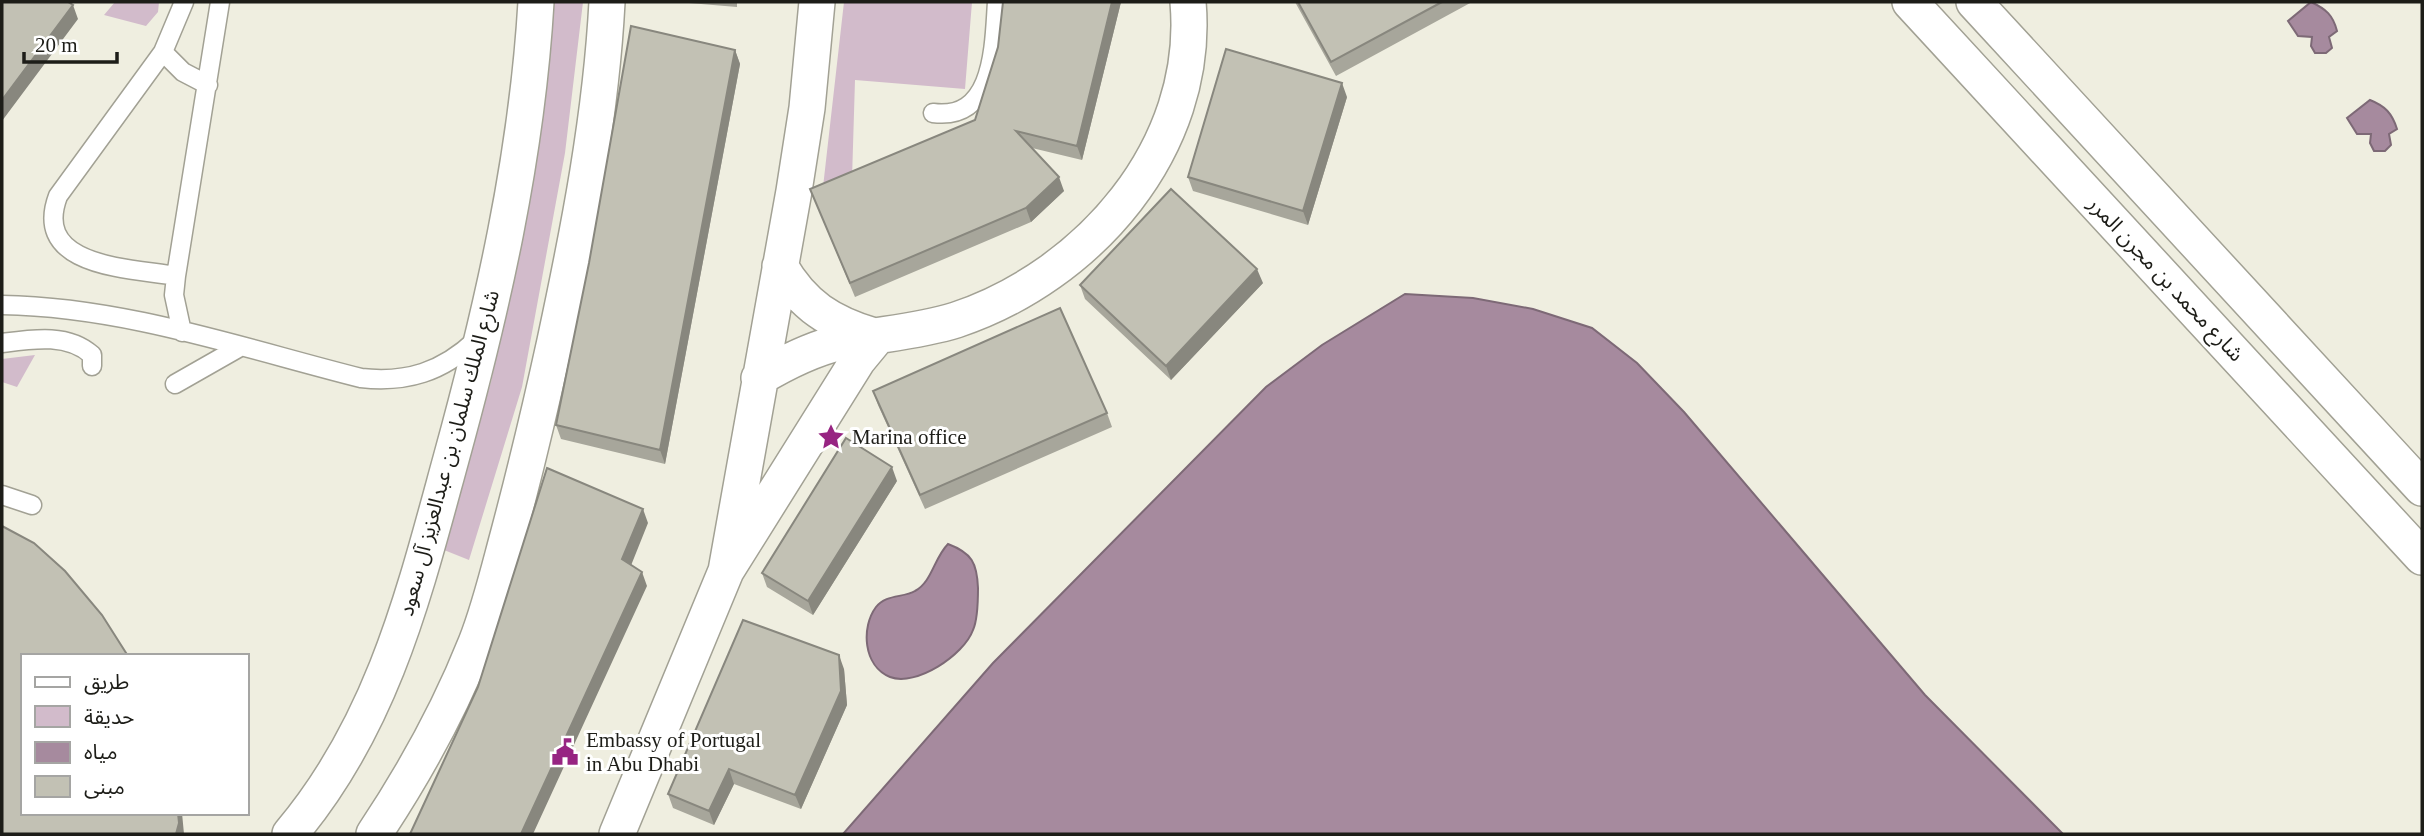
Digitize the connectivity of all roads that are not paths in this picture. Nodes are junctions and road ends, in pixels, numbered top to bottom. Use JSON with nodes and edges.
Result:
{"nodes":[{"id":1,"x":184,"y":2,"type":"edge"},
{"id":2,"x":220,"y":2,"type":"edge"},
{"id":3,"x":607,"y":2,"type":"edge"},
{"id":4,"x":817,"y":2,"type":"edge"},
{"id":5,"x":997,"y":2,"type":"edge"},
{"id":6,"x":1188,"y":2,"type":"edge"},
{"id":7,"x":1910,"y":2,"type":"edge"},
{"id":8,"x":1974,"y":2,"type":"edge"},
{"id":9,"x":531,"y":8,"type":"edge"},
{"id":10,"x":163,"y":52,"type":"junction"},
{"id":11,"x":208,"y":85,"type":"junction"},
{"id":12,"x":933,"y":113,"type":"dead end"},
{"id":13,"x":780,"y":267,"type":"junction"},
{"id":14,"x":176,"y":276,"type":"junction"},
{"id":15,"x":2,"y":305,"type":"edge"},
{"id":16,"x":488,"y":323,"type":"junction"},
{"id":17,"x":182,"y":331,"type":"junction"},
{"id":18,"x":877,"y":337,"type":"junction"},
{"id":19,"x":2,"y":343,"type":"edge"},
{"id":20,"x":240,"y":347,"type":"junction"},
{"id":21,"x":92,"y":366,"type":"dead end"},
{"id":22,"x":759,"y":378,"type":"junction"},
{"id":23,"x":175,"y":384,"type":"dead end"},
{"id":24,"x":2422,"y":488,"type":"edge"},
{"id":25,"x":2,"y":495,"type":"edge"},
{"id":26,"x":32,"y":505,"type":"dead end"},
{"id":27,"x":2422,"y":557,"type":"edge"},
{"id":28,"x":726,"y":570,"type":"junction"},
{"id":29,"x":402,"y":792,"type":"junction"},
{"id":30,"x":290,"y":834,"type":"edge"},
{"id":31,"x":374,"y":834,"type":"edge"},
{"id":32,"x":388,"y":834,"type":"edge"},
{"id":33,"x":617,"y":834,"type":"edge"}],
"edges":[{"from":1,"to":10,"type":"lane"},
{"from":2,"to":11,"type":"lane"},
{"from":3,"to":29,"type":"street"},
{"from":4,"to":13,"type":"street"},
{"from":5,"to":12,"type":"lane"},
{"from":6,"to":18,"type":"street"},
{"from":7,"to":27,"type":"street","name":"شارع محمد بن مجرن المرر"},
{"from":8,"to":24,"type":"street"},
{"from":9,"to":16,"type":"street","name":"شارع الملك سلمان بن عبدالعزيز آل سعود"},
{"from":10,"to":11,"type":"lane"},
{"from":10,"to":14,"type":"lane"},
{"from":11,"to":14,"type":"lane"},
{"from":13,"to":18,"type":"street"},
{"from":13,"to":22,"type":"street"},
{"from":14,"to":17,"type":"lane"},
{"from":15,"to":17,"type":"lane"},
{"from":16,"to":20,"type":"lane"},
{"from":16,"to":30,"type":"street","name":"شارع الملك سلمان بن عبدالعزيز آل سعود"},
{"from":17,"to":20,"type":"lane"},
{"from":18,"to":22,"type":"street"},
{"from":18,"to":28,"type":"street"},
{"from":19,"to":21,"type":"lane"},
{"from":20,"to":23,"type":"lane"},
{"from":22,"to":28,"type":"street"},
{"from":25,"to":26,"type":"lane"},
{"from":28,"to":33,"type":"street"},
{"from":29,"to":31,"type":"street"},
{"from":29,"to":32,"type":"street"}]}
